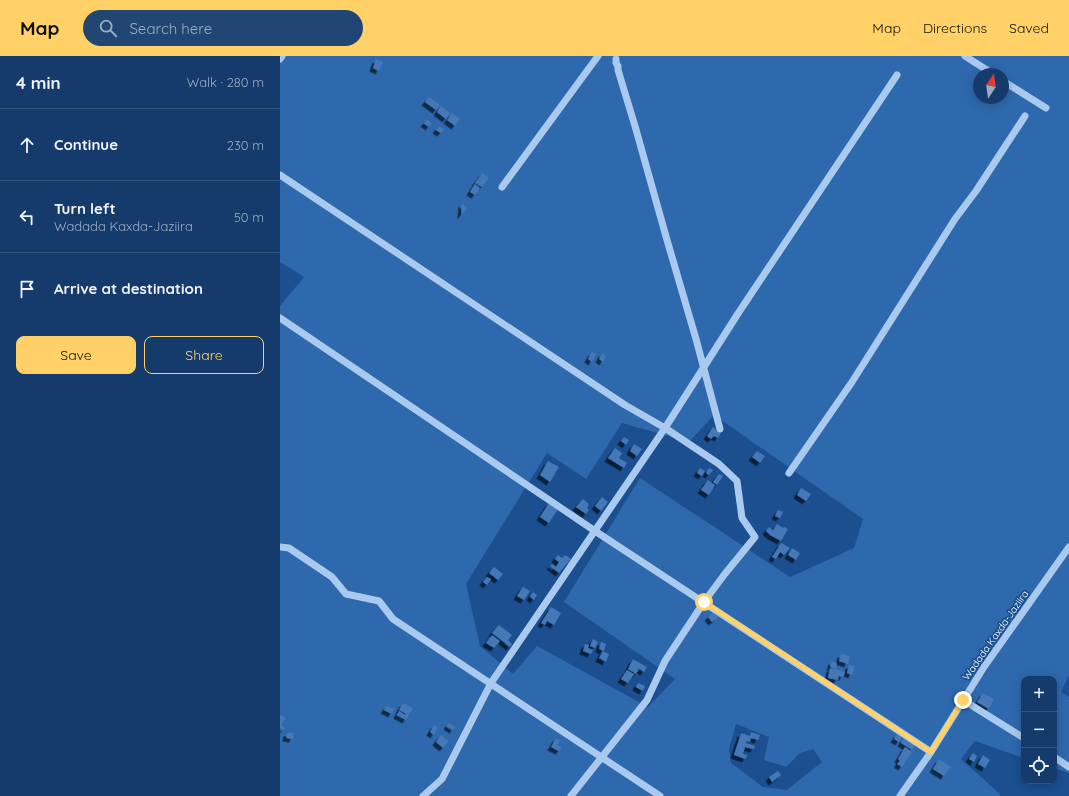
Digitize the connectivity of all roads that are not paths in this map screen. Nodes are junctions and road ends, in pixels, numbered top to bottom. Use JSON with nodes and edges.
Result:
{"nodes":[{"id":1,"x":282,"y":56,"type":"edge"},
{"id":2,"x":598,"y":56,"type":"edge"},
{"id":3,"x":965,"y":56,"type":"edge"},
{"id":4,"x":280,"y":58,"type":"edge"},
{"id":5,"x":616,"y":59,"type":"dead end"},
{"id":6,"x":984,"y":68,"type":"edge"},
{"id":7,"x":897,"y":75,"type":"dead end"},
{"id":8,"x":1009,"y":84,"type":"edge"},
{"id":9,"x":1046,"y":108,"type":"dead end"},
{"id":10,"x":1025,"y":116,"type":"dead end"},
{"id":11,"x":280,"y":174,"type":"edge"},
{"id":12,"x":502,"y":187,"type":"dead end"},
{"id":13,"x":280,"y":318,"type":"edge"},
{"id":14,"x":704,"y":367,"type":"junction"},
{"id":15,"x":665,"y":428,"type":"junction"},
{"id":16,"x":720,"y":429,"type":"dead end"},
{"id":17,"x":789,"y":473,"type":"dead end"},
{"id":18,"x":595,"y":531,"type":"junction"},
{"id":19,"x":280,"y":547,"type":"edge"},
{"id":20,"x":1069,"y":547,"type":"edge"},
{"id":21,"x":704,"y":602,"type":"junction"},
{"id":22,"x":491,"y":683,"type":"junction"},
{"id":23,"x":963,"y":700,"type":"junction"},
{"id":24,"x":1021,"y":736,"type":"edge"},
{"id":25,"x":931,"y":752,"type":"junction"},
{"id":26,"x":602,"y":758,"type":"junction"},
{"id":27,"x":1057,"y":759,"type":"edge"},
{"id":28,"x":1069,"y":767,"type":"edge"},
{"id":29,"x":423,"y":796,"type":"edge"},
{"id":30,"x":571,"y":796,"type":"edge"},
{"id":31,"x":660,"y":796,"type":"edge"},
{"id":32,"x":900,"y":796,"type":"edge"}],
"edges":[{"from":1,"to":4,"type":"street"},
{"from":2,"to":12,"type":"street"},
{"from":3,"to":6,"type":"street"},
{"from":5,"to":14,"type":"street"},
{"from":7,"to":14,"type":"street"},
{"from":8,"to":9,"type":"street"},
{"from":10,"to":17,"type":"street"},
{"from":11,"to":15,"type":"street"},
{"from":13,"to":18,"type":"street"},
{"from":14,"to":15,"type":"street"},
{"from":14,"to":16,"type":"street"},
{"from":15,"to":18,"type":"street"},
{"from":15,"to":21,"type":"street"},
{"from":18,"to":21,"type":"street"},
{"from":18,"to":22,"type":"street"},
{"from":19,"to":22,"type":"street"},
{"from":20,"to":23,"type":"street","name":"Wadada Kaxda-Jaziira"},
{"from":21,"to":25,"type":"street"},
{"from":21,"to":26,"type":"street"},
{"from":22,"to":26,"type":"street"},
{"from":22,"to":29,"type":"street"},
{"from":23,"to":24,"type":"street"},
{"from":23,"to":25,"type":"street","name":"Wadada Kaxda-Jaziira"},
{"from":25,"to":32,"type":"street","name":"Wadada Kaxda-Jaziira"},
{"from":26,"to":30,"type":"street"},
{"from":26,"to":31,"type":"street"},
{"from":27,"to":28,"type":"street"}]}
